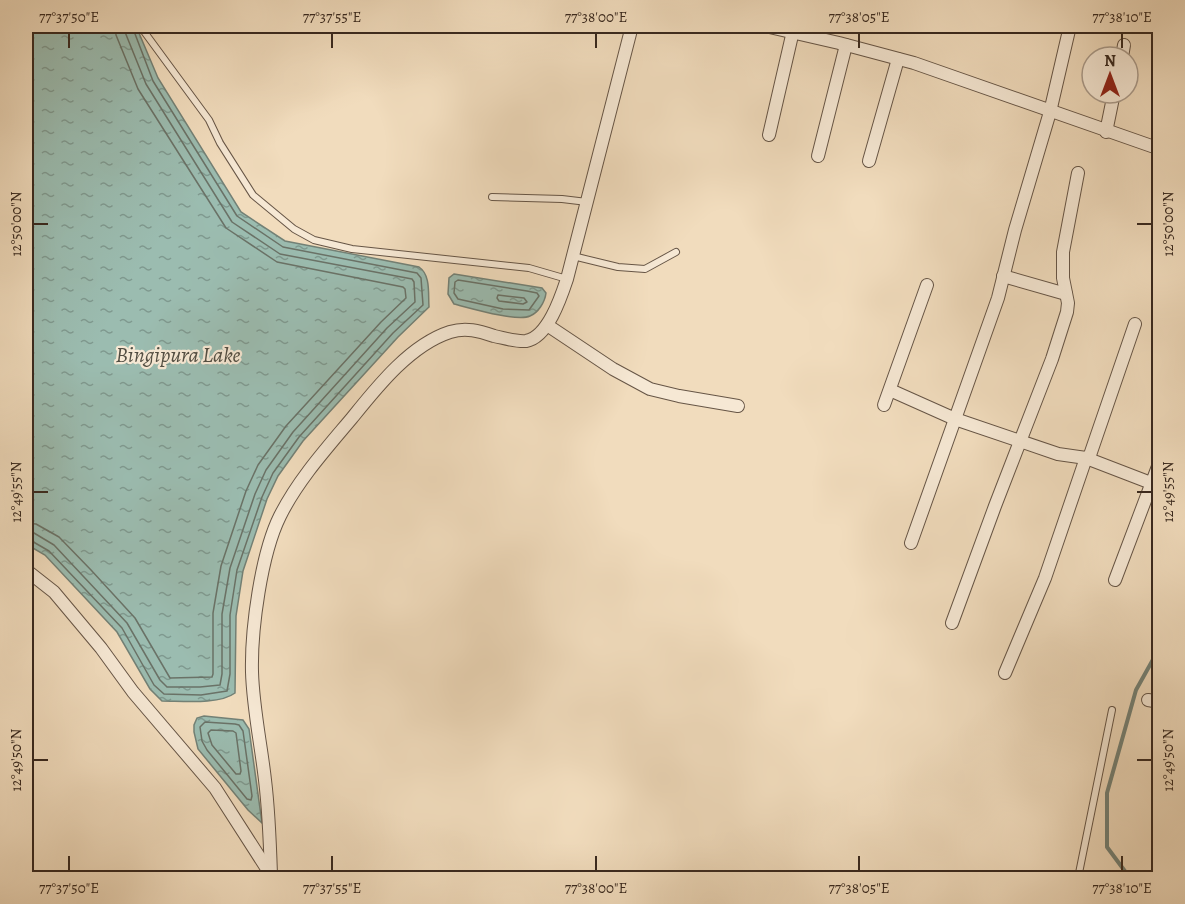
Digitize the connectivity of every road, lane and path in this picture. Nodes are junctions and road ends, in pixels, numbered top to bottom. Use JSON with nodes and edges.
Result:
{"nodes":[{"id":1,"x":140,"y":26,"type":"edge"},
{"id":2,"x":632,"y":26,"type":"edge"},
{"id":3,"x":765,"y":26,"type":"edge"},
{"id":4,"x":1070,"y":26,"type":"edge"},
{"id":5,"x":793,"y":31,"type":"junction"},
{"id":6,"x":846,"y":45,"type":"junction"},
{"id":7,"x":898,"y":59,"type":"junction"},
{"id":8,"x":1112,"y":105,"type":"edge"},
{"id":9,"x":1050,"y":112,"type":"junction"},
{"id":10,"x":1106,"y":132,"type":"junction"},
{"id":11,"x":769,"y":135,"type":"dead end"},
{"id":12,"x":1160,"y":149,"type":"edge"},
{"id":13,"x":818,"y":156,"type":"dead end"},
{"id":14,"x":869,"y":161,"type":"dead end"},
{"id":15,"x":1078,"y":173,"type":"dead end"},
{"id":16,"x":492,"y":197,"type":"dead end"},
{"id":17,"x":588,"y":202,"type":"junction"},
{"id":18,"x":676,"y":252,"type":"dead end"},
{"id":19,"x":573,"y":256,"type":"junction"},
{"id":20,"x":1003,"y":276,"type":"junction"},
{"id":21,"x":567,"y":279,"type":"junction"},
{"id":22,"x":927,"y":285,"type":"dead end"},
{"id":23,"x":1066,"y":294,"type":"junction"},
{"id":24,"x":547,"y":324,"type":"junction"},
{"id":25,"x":1135,"y":324,"type":"dead end"},
{"id":26,"x":890,"y":390,"type":"junction"},
{"id":27,"x":884,"y":405,"type":"dead end"},
{"id":28,"x":738,"y":406,"type":"dead end"},
{"id":29,"x":955,"y":419,"type":"junction"},
{"id":30,"x":1020,"y":441,"type":"junction"},
{"id":31,"x":1086,"y":458,"type":"junction"},
{"id":32,"x":1160,"y":461,"type":"edge"},
{"id":33,"x":1151,"y":483,"type":"junction"},
{"id":34,"x":911,"y":543,"type":"dead end"},
{"id":35,"x":26,"y":570,"type":"edge"},
{"id":36,"x":1115,"y":580,"type":"dead end"},
{"id":37,"x":952,"y":623,"type":"dead end"},
{"id":38,"x":1005,"y":673,"type":"dead end"},
{"id":39,"x":1112,"y":710,"type":"dead end"},
{"id":40,"x":272,"y":877,"type":"edge"},
{"id":41,"x":1078,"y":879,"type":"edge"}],
"edges":[{"from":1,"to":21,"type":"lane"},
{"from":2,"to":17,"type":"street"},
{"from":3,"to":5,"type":"street"},
{"from":4,"to":9,"type":"street"},
{"from":5,"to":6,"type":"street"},
{"from":5,"to":11,"type":"street"},
{"from":6,"to":7,"type":"street"},
{"from":6,"to":13,"type":"street"},
{"from":7,"to":9,"type":"street"},
{"from":7,"to":14,"type":"street"},
{"from":8,"to":10,"type":"street"},
{"from":9,"to":10,"type":"street"},
{"from":9,"to":20,"type":"street"},
{"from":10,"to":12,"type":"street"},
{"from":15,"to":23,"type":"street"},
{"from":16,"to":17,"type":"lane"},
{"from":17,"to":19,"type":"street"},
{"from":18,"to":19,"type":"lane"},
{"from":19,"to":21,"type":"street"},
{"from":20,"to":23,"type":"street"},
{"from":20,"to":29,"type":"street"},
{"from":21,"to":24,"type":"street"},
{"from":22,"to":26,"type":"street"},
{"from":23,"to":30,"type":"street"},
{"from":24,"to":28,"type":"street"},
{"from":24,"to":40,"type":"street"},
{"from":25,"to":31,"type":"street"},
{"from":26,"to":27,"type":"street"},
{"from":26,"to":29,"type":"street"},
{"from":29,"to":30,"type":"street"},
{"from":29,"to":34,"type":"street"},
{"from":30,"to":31,"type":"street"},
{"from":30,"to":37,"type":"street"},
{"from":31,"to":33,"type":"street"},
{"from":31,"to":38,"type":"street"},
{"from":32,"to":33,"type":"street"},
{"from":33,"to":36,"type":"street"},
{"from":35,"to":40,"type":"street"},
{"from":39,"to":41,"type":"lane"}]}
